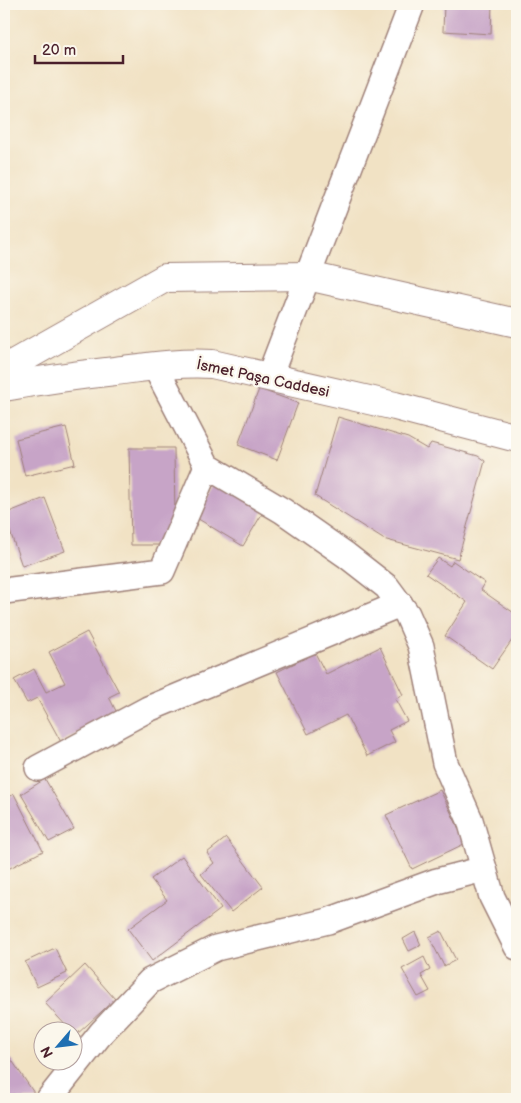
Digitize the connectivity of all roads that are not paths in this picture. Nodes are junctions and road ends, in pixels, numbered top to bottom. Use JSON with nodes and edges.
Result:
{"nodes":[{"id":1,"x":412,"y":4,"type":"edge"},
{"id":2,"x":308,"y":276,"type":"junction"},
{"id":3,"x":517,"y":323,"type":"edge"},
{"id":4,"x":155,"y":366,"type":"junction"},
{"id":5,"x":4,"y":369,"type":"edge"},
{"id":6,"x":269,"y":377,"type":"junction"},
{"id":7,"x":4,"y":387,"type":"edge"},
{"id":8,"x":517,"y":438,"type":"edge"},
{"id":9,"x":207,"y":466,"type":"junction"},
{"id":10,"x":4,"y":591,"type":"edge"},
{"id":11,"x":400,"y":604,"type":"junction"},
{"id":12,"x":38,"y":768,"type":"dead end"},
{"id":13,"x":484,"y":869,"type":"junction"},
{"id":14,"x":517,"y":947,"type":"edge"},
{"id":15,"x":49,"y":1099,"type":"edge"}],
"edges":[{"from":1,"to":2,"type":"street"},
{"from":2,"to":3,"type":"main road"},
{"from":2,"to":5,"type":"main road"},
{"from":2,"to":6,"type":"street"},
{"from":4,"to":6,"type":"main road","name":"İsmet Paşa Caddesi"},
{"from":4,"to":7,"type":"main road","name":"İsmet Paşa Caddesi"},
{"from":4,"to":9,"type":"street"},
{"from":6,"to":8,"type":"main road","name":"İsmet Paşa Caddesi"},
{"from":9,"to":10,"type":"street"},
{"from":9,"to":11,"type":"street"},
{"from":11,"to":12,"type":"street"},
{"from":11,"to":13,"type":"street"},
{"from":13,"to":14,"type":"street"},
{"from":13,"to":15,"type":"street"}]}
